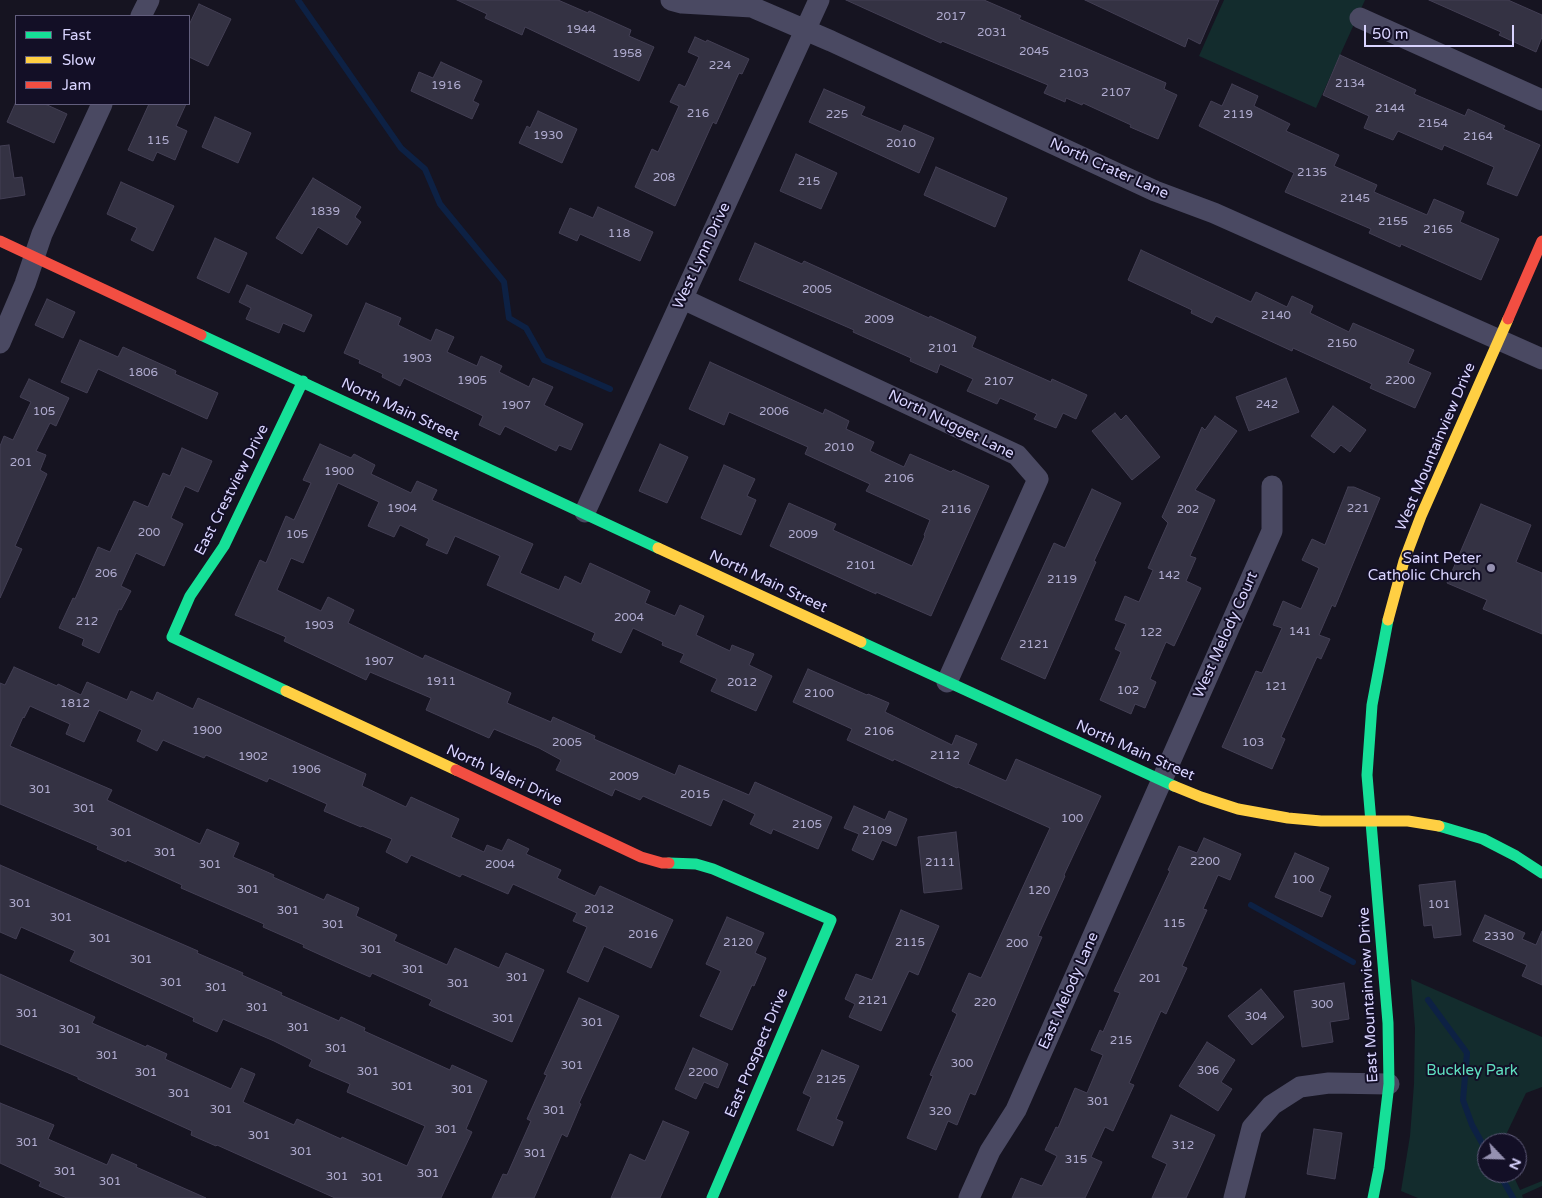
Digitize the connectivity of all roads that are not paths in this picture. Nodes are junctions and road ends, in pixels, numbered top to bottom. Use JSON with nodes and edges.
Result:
{"nodes":[{"id":1,"x":149,"y":0,"type":"edge"},
{"id":2,"x":671,"y":0,"type":"edge"},
{"id":3,"x":819,"y":0,"type":"edge"},
{"id":4,"x":142,"y":15,"type":"edge"},
{"id":5,"x":1360,"y":18,"type":"dead end"},
{"id":6,"x":807,"y":30,"type":"junction"},
{"id":7,"x":1542,"y":100,"type":"edge"},
{"id":8,"x":102,"y":105,"type":"edge"},
{"id":9,"x":0,"y":241,"type":"edge"},
{"id":10,"x":1542,"y":241,"type":"edge"},
{"id":11,"x":34,"y":258,"type":"junction"},
{"id":12,"x":683,"y":299,"type":"junction"},
{"id":13,"x":1499,"y":340,"type":"junction"},
{"id":14,"x":0,"y":342,"type":"edge"},
{"id":15,"x":1542,"y":359,"type":"edge"},
{"id":16,"x":303,"y":382,"type":"junction"},
{"id":17,"x":1272,"y":486,"type":"dead end"},
{"id":18,"x":585,"y":512,"type":"junction"},
{"id":19,"x":172,"y":637,"type":"joint"},
{"id":20,"x":947,"y":682,"type":"junction"},
{"id":21,"x":1161,"y":780,"type":"junction"},
{"id":22,"x":1370,"y":820,"type":"junction"},
{"id":23,"x":1542,"y":873,"type":"edge"},
{"id":24,"x":831,"y":920,"type":"joint"},
{"id":25,"x":1389,"y":1084,"type":"junction"},
{"id":26,"x":712,"y":1198,"type":"edge"},
{"id":27,"x":969,"y":1198,"type":"edge"},
{"id":28,"x":1234,"y":1198,"type":"edge"},
{"id":29,"x":1373,"y":1198,"type":"edge"}],
"edges":[{"from":1,"to":4,"type":"street"},
{"from":2,"to":6,"type":"street","name":"North Crater Lane"},
{"from":3,"to":6,"type":"street","name":"West Lynn Drive"},
{"from":5,"to":7,"type":"street"},
{"from":6,"to":12,"type":"street","name":"West Lynn Drive"},
{"from":6,"to":13,"type":"street","name":"North Crater Lane"},
{"from":8,"to":11,"type":"street"},
{"from":9,"to":11,"type":"street","name":"North Main Street"},
{"from":10,"to":13,"type":"street","name":"West Mountainview Drive"},
{"from":11,"to":14,"type":"street"},
{"from":11,"to":16,"type":"street","name":"North Main Street"},
{"from":12,"to":18,"type":"street","name":"West Lynn Drive"},
{"from":12,"to":20,"type":"street","name":"North Nugget Lane"},
{"from":13,"to":15,"type":"street","name":"North Crater Lane"},
{"from":13,"to":22,"type":"street","name":"West Mountainview Drive"},
{"from":16,"to":18,"type":"street","name":"North Main Street"},
{"from":16,"to":19,"type":"street","name":"East Crestview Drive"},
{"from":17,"to":21,"type":"street","name":"West Melody Court"},
{"from":18,"to":20,"type":"street","name":"North Main Street"},
{"from":19,"to":24,"type":"street","name":"North Valeri Drive"},
{"from":20,"to":21,"type":"street","name":"North Main Street"},
{"from":21,"to":22,"type":"street","name":"North Main Street"},
{"from":21,"to":27,"type":"street","name":"East Melody Lane"},
{"from":22,"to":23,"type":"street","name":"North Main Street"},
{"from":22,"to":25,"type":"street","name":"East Mountainview Drive"},
{"from":24,"to":26,"type":"street","name":"East Prospect Drive"},
{"from":25,"to":28,"type":"street"},
{"from":25,"to":29,"type":"street","name":"East Mountainview Drive"}]}
